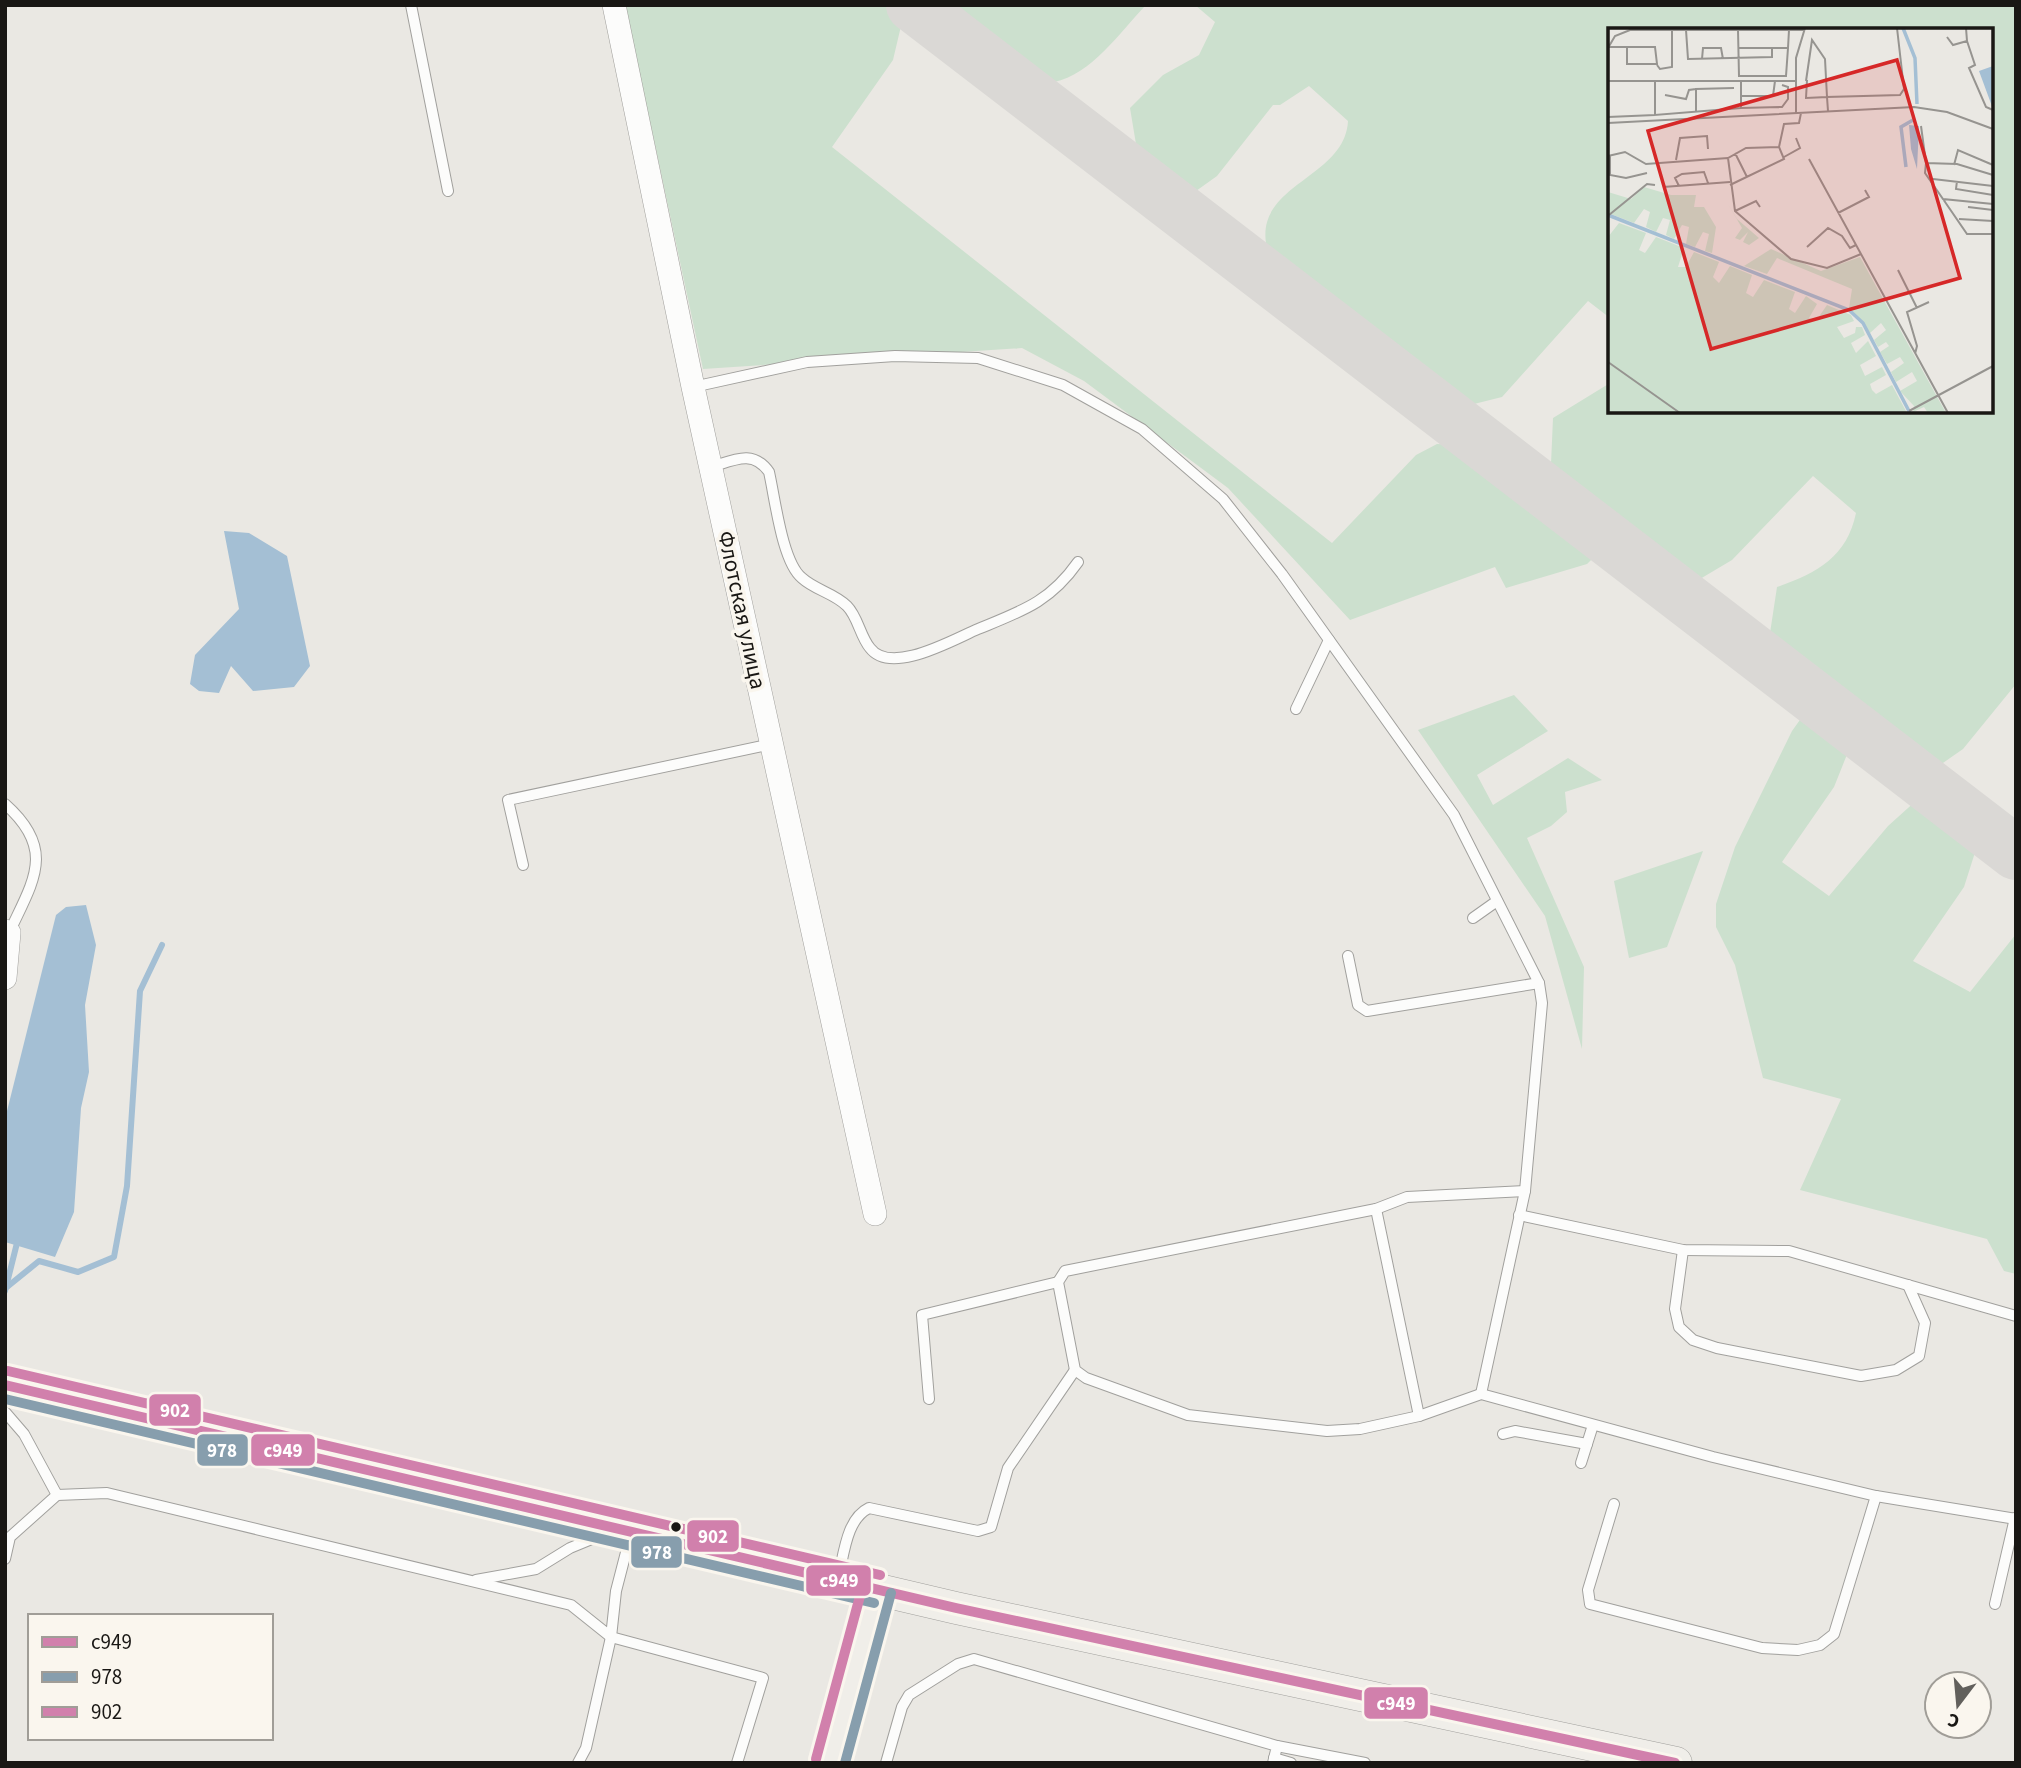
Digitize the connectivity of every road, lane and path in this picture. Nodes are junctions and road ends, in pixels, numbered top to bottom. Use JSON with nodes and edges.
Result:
{"nodes":[{"id":1,"x":411,"y":5,"type":"edge"},
{"id":2,"x":614,"y":5,"type":"edge"},
{"id":3,"x":448,"y":191,"type":"dead end"},
{"id":4,"x":693,"y":387,"type":"junction"},
{"id":5,"x":711,"y":467,"type":"junction"},
{"id":6,"x":1078,"y":562,"type":"dead end"},
{"id":7,"x":1329,"y":640,"type":"junction"},
{"id":8,"x":1296,"y":709,"type":"dead end"},
{"id":9,"x":772,"y":744,"type":"junction"},
{"id":10,"x":5,"y":804,"type":"edge"},
{"id":11,"x":523,"y":864,"type":"dead end"},
{"id":12,"x":1497,"y":901,"type":"junction"},
{"id":13,"x":1473,"y":918,"type":"dead end"},
{"id":14,"x":7,"y":932,"type":"edge"},
{"id":15,"x":1348,"y":956,"type":"dead end"},
{"id":16,"x":5,"y":978,"type":"edge"},
{"id":17,"x":1539,"y":983,"type":"junction"},
{"id":18,"x":1525,"y":1191,"type":"junction"},
{"id":19,"x":1376,"y":1209,"type":"junction"},
{"id":20,"x":875,"y":1214,"type":"dead end"},
{"id":21,"x":1519,"y":1215,"type":"junction"},
{"id":22,"x":1683,"y":1250,"type":"junction"},
{"id":23,"x":1058,"y":1282,"type":"junction"},
{"id":24,"x":1908,"y":1285,"type":"junction"},
{"id":25,"x":2016,"y":1316,"type":"edge"},
{"id":26,"x":1075,"y":1370,"type":"junction"},
{"id":27,"x":5,"y":1385,"type":"edge"},
{"id":28,"x":1481,"y":1394,"type":"junction"},
{"id":29,"x":929,"y":1399,"type":"dead end"},
{"id":30,"x":5,"y":1412,"type":"edge"},
{"id":31,"x":1419,"y":1416,"type":"junction"},
{"id":32,"x":1592,"y":1424,"type":"junction"},
{"id":33,"x":1503,"y":1434,"type":"dead end"},
{"id":34,"x":1587,"y":1444,"type":"junction"},
{"id":35,"x":1580,"y":1463,"type":"dead end"},
{"id":36,"x":57,"y":1494,"type":"junction"},
{"id":37,"x":1876,"y":1496,"type":"junction"},
{"id":38,"x":1615,"y":1503,"type":"dead end"},
{"id":39,"x":2015,"y":1519,"type":"edge"},
{"id":40,"x":626,"y":1529,"type":"junction"},
{"id":41,"x":5,"y":1559,"type":"edge"},
{"id":42,"x":838,"y":1580,"type":"junction"},
{"id":43,"x":469,"y":1581,"type":"junction"},
{"id":44,"x":877,"y":1588,"type":"junction"},
{"id":45,"x":1995,"y":1604,"type":"dead end"},
{"id":46,"x":611,"y":1637,"type":"junction"},
{"id":47,"x":1278,"y":1746,"type":"junction"},
{"id":48,"x":1273,"y":1760,"type":"edge"},
{"id":49,"x":578,"y":1763,"type":"edge"},
{"id":50,"x":737,"y":1763,"type":"edge"},
{"id":51,"x":830,"y":1763,"type":"edge"},
{"id":52,"x":886,"y":1763,"type":"edge"},
{"id":53,"x":1291,"y":1763,"type":"edge"},
{"id":54,"x":1365,"y":1763,"type":"edge"},
{"id":55,"x":1676,"y":1763,"type":"edge"}],
"edges":[{"from":1,"to":3,"type":"lane"},
{"from":2,"to":4,"type":"street","name":"Флотская улица"},
{"from":4,"to":5,"type":"street","name":"Флотская улица"},
{"from":4,"to":7,"type":"lane"},
{"from":5,"to":6,"type":"lane"},
{"from":5,"to":9,"type":"street","name":"Флотская улица"},
{"from":7,"to":8,"type":"lane"},
{"from":7,"to":12,"type":"lane"},
{"from":9,"to":11,"type":"lane"},
{"from":9,"to":20,"type":"street","name":"Флотская улица"},
{"from":10,"to":14,"type":"lane"},
{"from":12,"to":13,"type":"lane"},
{"from":12,"to":17,"type":"lane"},
{"from":14,"to":16,"type":"street"},
{"from":15,"to":17,"type":"lane"},
{"from":17,"to":18,"type":"lane"},
{"from":18,"to":19,"type":"lane"},
{"from":18,"to":21,"type":"lane"},
{"from":19,"to":23,"type":"lane"},
{"from":19,"to":31,"type":"lane"},
{"from":21,"to":22,"type":"lane"},
{"from":21,"to":28,"type":"lane"},
{"from":22,"to":24,"type":"lane"},
{"from":22,"to":24,"type":"lane"},
{"from":23,"to":26,"type":"lane"},
{"from":23,"to":29,"type":"lane"},
{"from":24,"to":25,"type":"lane"},
{"from":26,"to":31,"type":"lane"},
{"from":26,"to":42,"type":"lane"},
{"from":27,"to":40,"type":"main road"},
{"from":28,"to":31,"type":"lane"},
{"from":28,"to":32,"type":"lane"},
{"from":30,"to":36,"type":"lane"},
{"from":32,"to":34,"type":"lane"},
{"from":32,"to":37,"type":"lane"},
{"from":33,"to":34,"type":"lane"},
{"from":34,"to":35,"type":"lane"},
{"from":36,"to":41,"type":"lane"},
{"from":36,"to":43,"type":"lane"},
{"from":37,"to":38,"type":"lane"},
{"from":37,"to":39,"type":"lane"},
{"from":39,"to":45,"type":"lane"},
{"from":40,"to":42,"type":"main road"},
{"from":40,"to":43,"type":"lane"},
{"from":40,"to":46,"type":"lane"},
{"from":42,"to":44,"type":"main road"},
{"from":43,"to":46,"type":"lane"},
{"from":44,"to":51,"type":"main road"},
{"from":44,"to":55,"type":"main road"},
{"from":46,"to":49,"type":"lane"},
{"from":46,"to":50,"type":"lane"},
{"from":47,"to":48,"type":"lane"},
{"from":47,"to":52,"type":"lane"},
{"from":47,"to":54,"type":"lane"},
{"from":48,"to":53,"type":"lane"}]}
